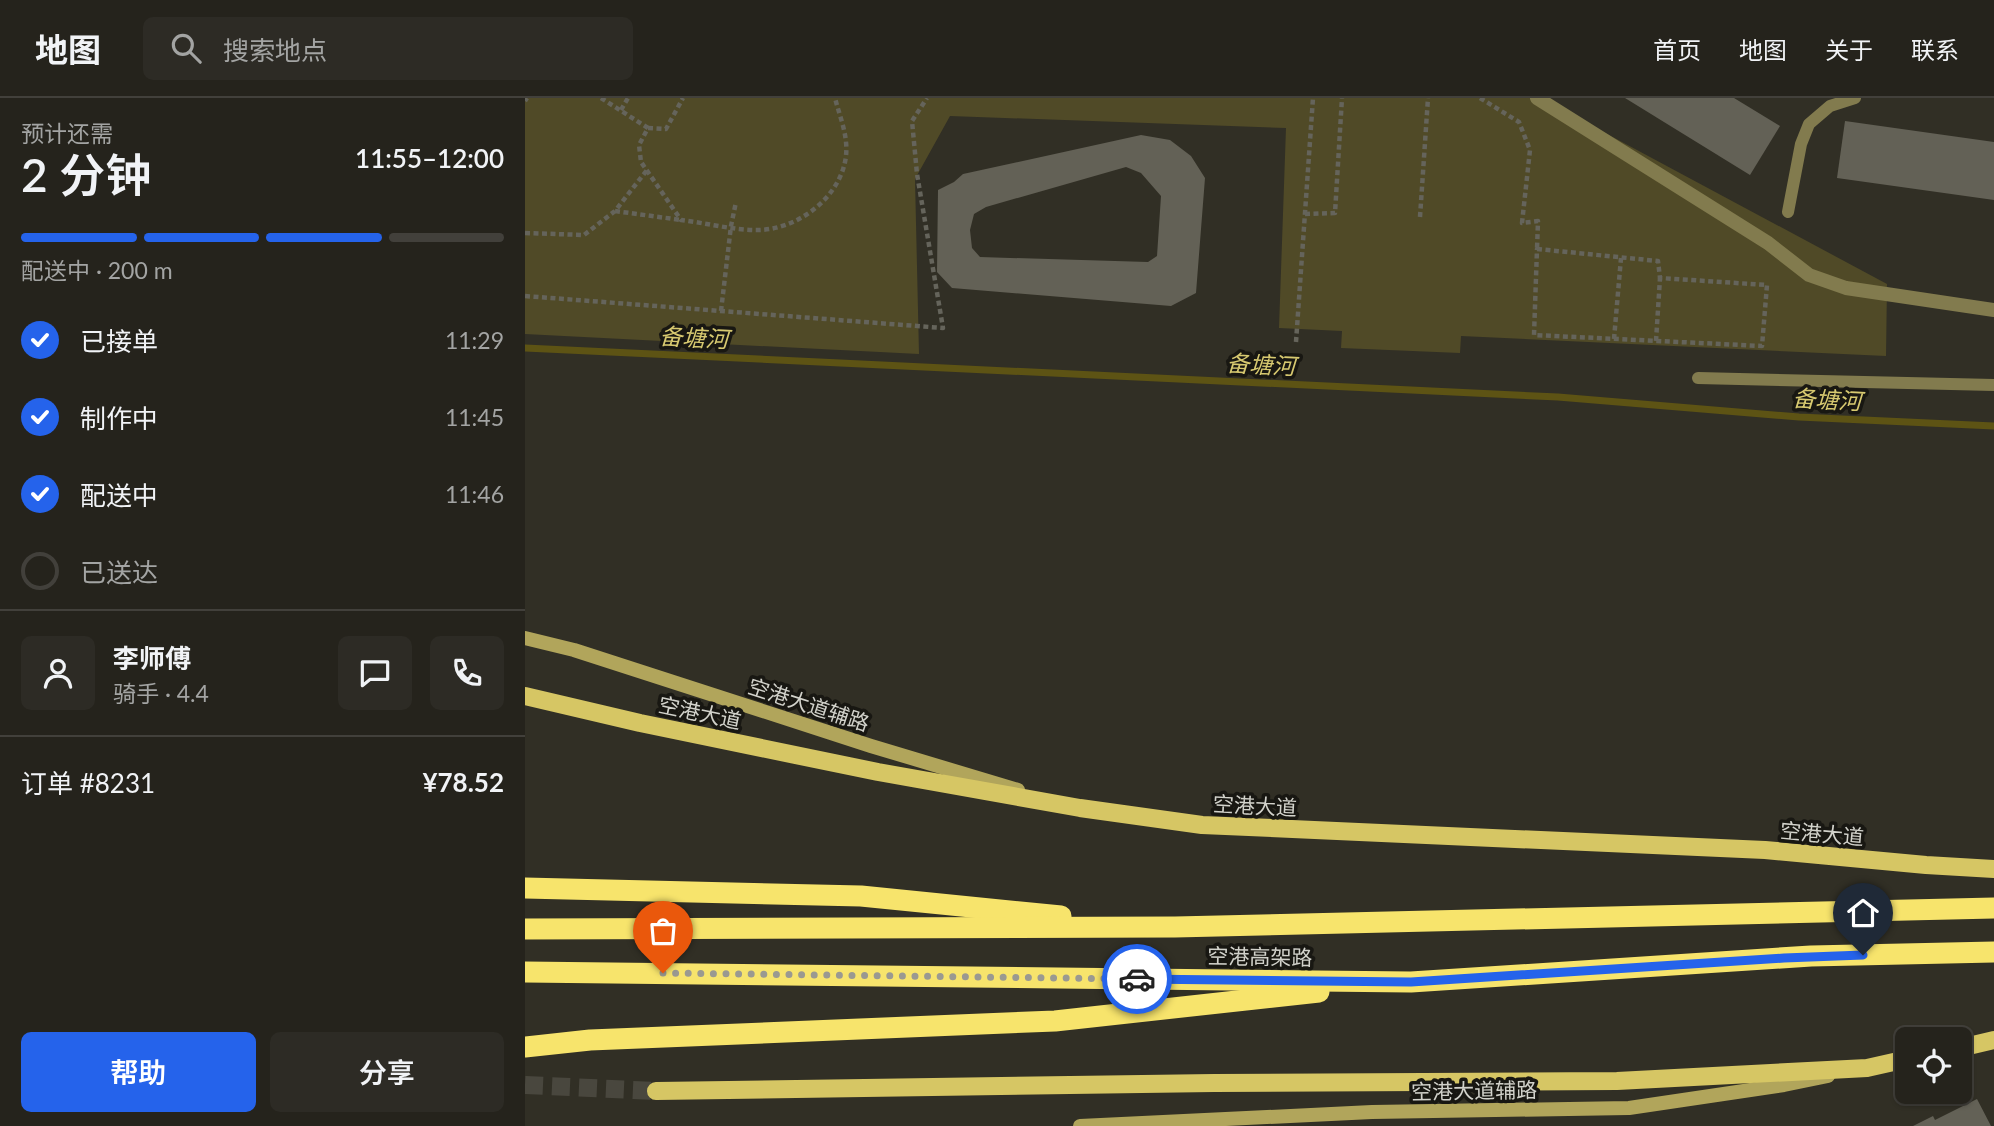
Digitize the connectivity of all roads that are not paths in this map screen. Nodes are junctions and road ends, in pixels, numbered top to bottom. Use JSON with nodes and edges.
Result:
{"nodes":[{"id":1,"x":1537,"y":98,"type":"edge"},
{"id":2,"x":1854,"y":98,"type":"edge"},
{"id":3,"x":1788,"y":212,"type":"dead end"},
{"id":4,"x":1994,"y":310,"type":"edge"},
{"id":5,"x":1698,"y":378,"type":"dead end"},
{"id":6,"x":1994,"y":386,"type":"edge"},
{"id":7,"x":525,"y":638,"type":"edge"},
{"id":8,"x":525,"y":696,"type":"edge"},
{"id":9,"x":1080,"y":808,"type":"junction"},
{"id":10,"x":1994,"y":869,"type":"edge"},
{"id":11,"x":525,"y":888,"type":"edge"},
{"id":12,"x":1994,"y":908,"type":"edge"},
{"id":13,"x":1175,"y":927,"type":"junction"},
{"id":14,"x":525,"y":929,"type":"edge"},
{"id":15,"x":1994,"y":953,"type":"edge"},
{"id":16,"x":525,"y":972,"type":"edge"},
{"id":17,"x":1411,"y":982,"type":"junction"},
{"id":18,"x":1994,"y":1040,"type":"edge"},
{"id":19,"x":1972,"y":1045,"type":"edge"},
{"id":20,"x":525,"y":1047,"type":"edge"},
{"id":21,"x":1895,"y":1062,"type":"edge"},
{"id":22,"x":1867,"y":1068,"type":"junction"},
{"id":23,"x":656,"y":1091,"type":"tunnel mouth"},
{"id":24,"x":1466,"y":1111,"type":"junction"},
{"id":25,"x":1373,"y":1119,"type":"edge"},
{"id":26,"x":1080,"y":1126,"type":"edge"},
{"id":27,"x":1455,"y":1126,"type":"edge"}],
"edges":[{"from":1,"to":4,"type":"street"},
{"from":2,"to":3,"type":"lane"},
{"from":5,"to":6,"type":"lane"},
{"from":7,"to":9,"type":"main road","name":"空港大道辅路"},
{"from":8,"to":9,"type":"main road","name":"空港大道"},
{"from":9,"to":10,"type":"main road","name":"空港大道"},
{"from":11,"to":13,"type":"highway"},
{"from":12,"to":13,"type":"highway","name":"空港高架路"},
{"from":13,"to":14,"type":"highway","name":"空港高架路"},
{"from":15,"to":17,"type":"highway","name":"空港高架路"},
{"from":16,"to":17,"type":"highway","name":"空港高架路"},
{"from":17,"to":20,"type":"highway"},
{"from":18,"to":19,"type":"main road"},
{"from":21,"to":22,"type":"main road"},
{"from":22,"to":23,"type":"main road"},
{"from":22,"to":24,"type":"main road","name":"空港大道辅路"},
{"from":24,"to":25,"type":"main road","name":"空港大道辅路"},
{"from":24,"to":27,"type":"main road"},
{"from":25,"to":26,"type":"main road","name":"空港大道辅路"}]}
